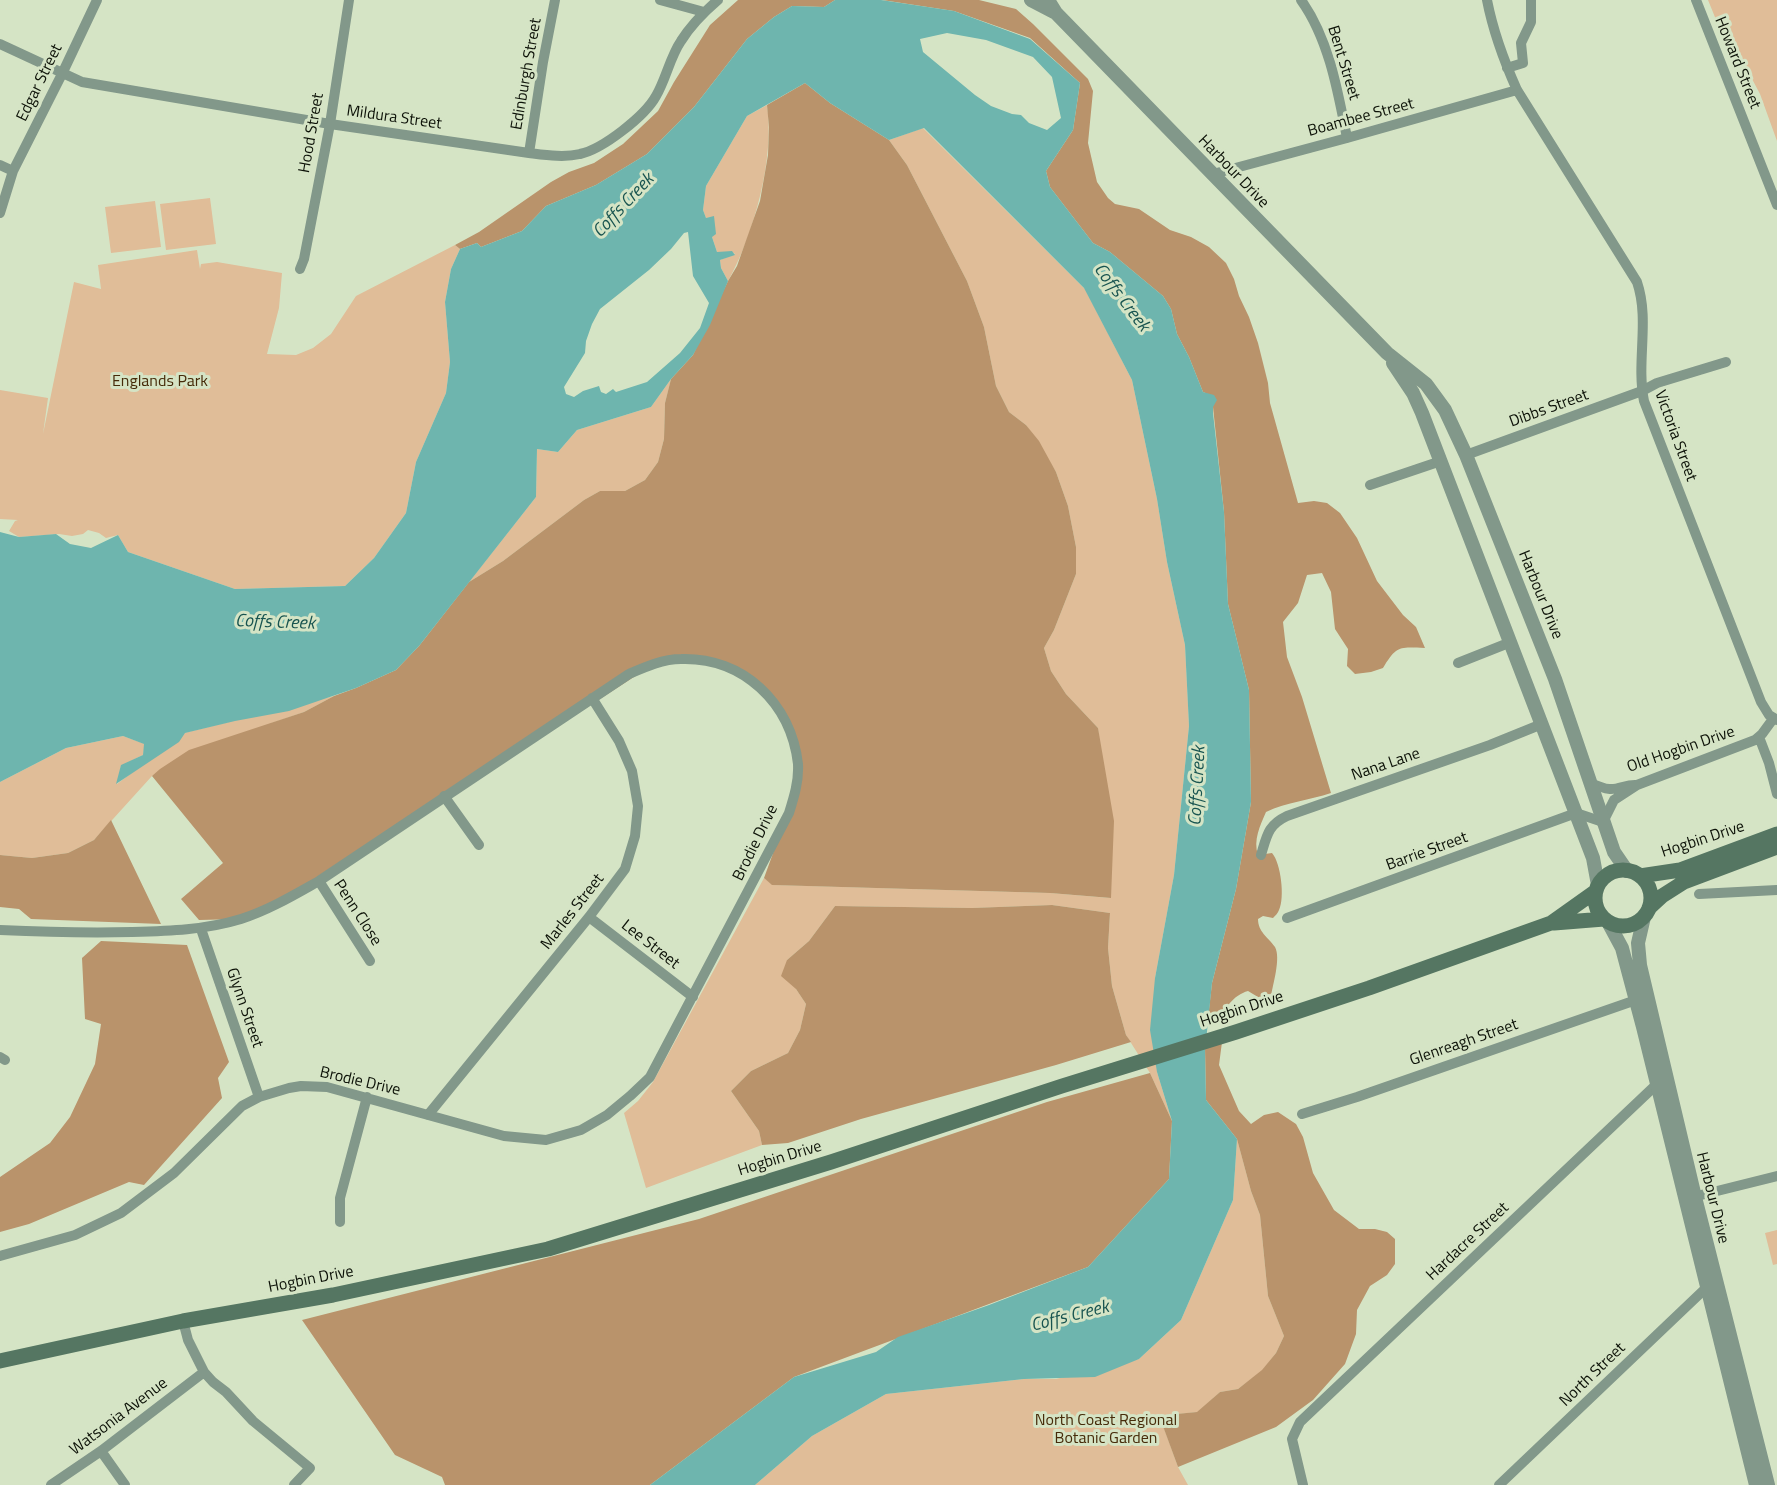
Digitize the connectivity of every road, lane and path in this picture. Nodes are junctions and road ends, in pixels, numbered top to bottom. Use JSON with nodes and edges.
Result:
{"nodes":[{"id":1,"x":96,"y":0,"type":"edge"},
{"id":2,"x":348,"y":0,"type":"edge"},
{"id":3,"x":555,"y":0,"type":"edge"},
{"id":4,"x":660,"y":0,"type":"edge"},
{"id":5,"x":718,"y":0,"type":"edge"},
{"id":6,"x":1031,"y":0,"type":"edge"},
{"id":7,"x":1048,"y":0,"type":"edge"},
{"id":8,"x":1301,"y":0,"type":"edge"},
{"id":9,"x":1487,"y":0,"type":"edge"},
{"id":10,"x":1531,"y":0,"type":"edge"},
{"id":11,"x":1696,"y":0,"type":"edge"},
{"id":12,"x":704,"y":12,"type":"junction"},
{"id":13,"x":1056,"y":14,"type":"junction"},
{"id":14,"x":0,"y":44,"type":"edge"},
{"id":15,"x":1507,"y":68,"type":"junction"},
{"id":16,"x":62,"y":74,"type":"junction"},
{"id":17,"x":1518,"y":90,"type":"junction"},
{"id":18,"x":330,"y":124,"type":"junction"},
{"id":19,"x":1347,"y":138,"type":"junction"},
{"id":20,"x":529,"y":153,"type":"junction"},
{"id":21,"x":0,"y":165,"type":"edge"},
{"id":22,"x":13,"y":171,"type":"junction"},
{"id":23,"x":1212,"y":174,"type":"junction"},
{"id":24,"x":1777,"y":204,"type":"edge"},
{"id":25,"x":0,"y":213,"type":"edge"},
{"id":26,"x":300,"y":270,"type":"dead end"},
{"id":27,"x":1387,"y":353,"type":"junction"},
{"id":28,"x":1726,"y":362,"type":"dead end"},
{"id":29,"x":1642,"y":391,"type":"junction"},
{"id":30,"x":1466,"y":455,"type":"junction"},
{"id":31,"x":1441,"y":461,"type":"junction"},
{"id":32,"x":1370,"y":485,"type":"dead end"},
{"id":33,"x":1511,"y":642,"type":"junction"},
{"id":34,"x":1458,"y":663,"type":"dead end"},
{"id":35,"x":592,"y":698,"type":"junction"},
{"id":36,"x":1775,"y":720,"type":"edge"},
{"id":37,"x":1542,"y":724,"type":"junction"},
{"id":38,"x":1759,"y":737,"type":"junction"},
{"id":39,"x":1591,"y":785,"type":"junction"},
{"id":40,"x":1637,"y":785,"type":"junction"},
{"id":41,"x":1777,"y":794,"type":"edge"},
{"id":42,"x":444,"y":796,"type":"junction"},
{"id":43,"x":1576,"y":813,"type":"junction"},
{"id":44,"x":1603,"y":822,"type":"junction"},
{"id":45,"x":1777,"y":834,"type":"edge"},
{"id":46,"x":479,"y":845,"type":"dead end"},
{"id":47,"x":1777,"y":847,"type":"edge"},
{"id":48,"x":1261,"y":855,"type":"dead end"},
{"id":49,"x":1634,"y":874,"type":"junction"},
{"id":50,"x":319,"y":881,"type":"junction"},
{"id":51,"x":1597,"y":888,"type":"junction"},
{"id":52,"x":1777,"y":890,"type":"edge"},
{"id":53,"x":1699,"y":894,"type":"dead end"},
{"id":54,"x":1646,"y":913,"type":"junction"},
{"id":55,"x":589,"y":917,"type":"junction"},
{"id":56,"x":1287,"y":918,"type":"dead end"},
{"id":57,"x":1606,"y":921,"type":"junction"},
{"id":58,"x":1551,"y":923,"type":"junction"},
{"id":59,"x":201,"y":929,"type":"junction"},
{"id":60,"x":0,"y":930,"type":"edge"},
{"id":61,"x":370,"y":961,"type":"dead end"},
{"id":62,"x":693,"y":997,"type":"junction"},
{"id":63,"x":1636,"y":1000,"type":"junction"},
{"id":64,"x":1657,"y":1084,"type":"junction"},
{"id":65,"x":259,"y":1097,"type":"junction"},
{"id":66,"x":367,"y":1097,"type":"junction"},
{"id":67,"x":1302,"y":1113,"type":"dead end"},
{"id":68,"x":428,"y":1115,"type":"junction"},
{"id":69,"x":1777,"y":1176,"type":"edge"},
{"id":70,"x":1690,"y":1198,"type":"junction"},
{"id":71,"x":340,"y":1222,"type":"dead end"},
{"id":72,"x":0,"y":1256,"type":"edge"},
{"id":73,"x":1707,"y":1287,"type":"junction"},
{"id":74,"x":183,"y":1321,"type":"junction"},
{"id":75,"x":0,"y":1361,"type":"edge"},
{"id":76,"x":204,"y":1372,"type":"junction"},
{"id":77,"x":101,"y":1451,"type":"junction"},
{"id":78,"x":51,"y":1485,"type":"edge"},
{"id":79,"x":125,"y":1485,"type":"edge"},
{"id":80,"x":294,"y":1485,"type":"edge"},
{"id":81,"x":1302,"y":1485,"type":"edge"},
{"id":82,"x":1499,"y":1485,"type":"edge"},
{"id":83,"x":1756,"y":1485,"type":"edge"},
{"id":84,"x":1768,"y":1485,"type":"edge"}],
"edges":[{"from":1,"to":16,"type":"street","name":"Edgar Street"},
{"from":2,"to":18,"type":"street","name":"Hood Street"},
{"from":3,"to":20,"type":"street","name":"Edinburgh Street"},
{"from":4,"to":12,"type":"street"},
{"from":5,"to":12,"type":"street","name":"Mildura Street"},
{"from":6,"to":13,"type":"street","name":"Harbour Drive"},
{"from":7,"to":13,"type":"street","name":"Harbour Drive"},
{"from":8,"to":19,"type":"street","name":"Bent Street"},
{"from":9,"to":15,"type":"street","name":"Victoria Street"},
{"from":10,"to":15,"type":"street"},
{"from":11,"to":24,"type":"street","name":"Howard Street"},
{"from":12,"to":20,"type":"street","name":"Mildura Street"},
{"from":13,"to":23,"type":"street","name":"Harbour Drive"},
{"from":14,"to":16,"type":"street","name":"Mildura Street"},
{"from":15,"to":17,"type":"street","name":"Victoria Street"},
{"from":16,"to":18,"type":"street","name":"Mildura Street"},
{"from":16,"to":22,"type":"street","name":"Edgar Street"},
{"from":17,"to":19,"type":"street","name":"Boambee Street"},
{"from":17,"to":29,"type":"street","name":"Victoria Street"},
{"from":18,"to":20,"type":"street","name":"Mildura Street"},
{"from":18,"to":26,"type":"street","name":"Hood Street"},
{"from":19,"to":23,"type":"street","name":"Boambee Street"},
{"from":21,"to":22,"type":"street"},
{"from":22,"to":25,"type":"street","name":"Edgar Street"},
{"from":23,"to":27,"type":"street","name":"Harbour Drive"},
{"from":27,"to":30,"type":"street","name":"Harbour Drive"},
{"from":27,"to":31,"type":"street","name":"Harbour Drive"},
{"from":28,"to":29,"type":"street","name":"Dibbs Street"},
{"from":29,"to":30,"type":"street","name":"Dibbs Street"},
{"from":29,"to":36,"type":"street","name":"Victoria Street"},
{"from":30,"to":39,"type":"street","name":"Harbour Drive"},
{"from":31,"to":32,"type":"street"},
{"from":31,"to":33,"type":"street","name":"Harbour Drive"},
{"from":33,"to":34,"type":"street"},
{"from":33,"to":37,"type":"street","name":"Harbour Drive"},
{"from":35,"to":42,"type":"street","name":"Brodie Drive"},
{"from":35,"to":55,"type":"street","name":"Marles Street"},
{"from":35,"to":62,"type":"street","name":"Brodie Drive"},
{"from":36,"to":38,"type":"street","name":"Old Hogbin Drive"},
{"from":37,"to":43,"type":"street","name":"Harbour Drive"},
{"from":37,"to":48,"type":"street","name":"Nana Lane"},
{"from":38,"to":40,"type":"street","name":"Old Hogbin Drive"},
{"from":38,"to":41,"type":"street"},
{"from":39,"to":40,"type":"street","name":"Old Hogbin Drive"},
{"from":39,"to":44,"type":"street","name":"Harbour Drive"},
{"from":40,"to":44,"type":"street"},
{"from":42,"to":46,"type":"street"},
{"from":42,"to":50,"type":"street","name":"Brodie Drive"},
{"from":43,"to":44,"type":"street"},
{"from":43,"to":51,"type":"street","name":"Harbour Drive"},
{"from":43,"to":56,"type":"street","name":"Barrie Street"},
{"from":44,"to":49,"type":"street","name":"Harbour Drive"},
{"from":45,"to":49,"type":"main road","name":"Hogbin Drive"},
{"from":47,"to":54,"type":"main road","name":"Hogbin Drive"},
{"from":49,"to":51,"type":"main road"},
{"from":49,"to":54,"type":"main road"},
{"from":50,"to":59,"type":"street","name":"Brodie Drive"},
{"from":50,"to":61,"type":"street","name":"Penn Close"},
{"from":51,"to":57,"type":"main road"},
{"from":51,"to":58,"type":"main road","name":"Hogbin Drive"},
{"from":52,"to":53,"type":"street"},
{"from":54,"to":57,"type":"main road"},
{"from":54,"to":70,"type":"street","name":"Harbour Drive"},
{"from":55,"to":62,"type":"street","name":"Lee Street"},
{"from":55,"to":68,"type":"street","name":"Marles Street"},
{"from":57,"to":58,"type":"main road","name":"Hogbin Drive"},
{"from":57,"to":63,"type":"street","name":"Harbour Drive"},
{"from":58,"to":74,"type":"main road","name":"Hogbin Drive"},
{"from":59,"to":60,"type":"street","name":"Brodie Drive"},
{"from":59,"to":65,"type":"street","name":"Glynn Street"},
{"from":62,"to":68,"type":"street","name":"Brodie Drive"},
{"from":63,"to":64,"type":"street","name":"Harbour Drive"},
{"from":63,"to":67,"type":"street","name":"Glenreagh Street"},
{"from":64,"to":70,"type":"street","name":"Harbour Drive"},
{"from":64,"to":81,"type":"street","name":"Hardacre Street"},
{"from":65,"to":66,"type":"street","name":"Brodie Drive"},
{"from":65,"to":72,"type":"street","name":"Brodie Drive"},
{"from":66,"to":68,"type":"street","name":"Brodie Drive"},
{"from":66,"to":71,"type":"street"},
{"from":69,"to":70,"type":"street"},
{"from":70,"to":73,"type":"street","name":"Harbour Drive"},
{"from":70,"to":84,"type":"street","name":"Harbour Drive"},
{"from":73,"to":82,"type":"street","name":"North Street"},
{"from":73,"to":83,"type":"street","name":"Harbour Drive"},
{"from":74,"to":75,"type":"main road","name":"Hogbin Drive"},
{"from":74,"to":76,"type":"street"},
{"from":76,"to":77,"type":"street","name":"Watsonia Avenue"},
{"from":76,"to":80,"type":"street"},
{"from":77,"to":78,"type":"street","name":"Watsonia Avenue"},
{"from":77,"to":79,"type":"street"}]}
